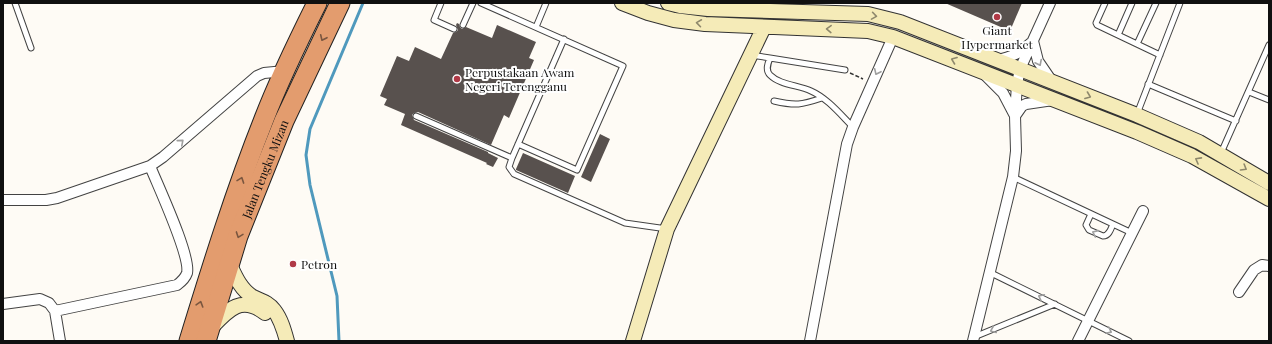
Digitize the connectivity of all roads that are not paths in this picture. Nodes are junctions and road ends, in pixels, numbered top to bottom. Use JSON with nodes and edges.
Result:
{"nodes":[{"id":1,"x":15,"y":3,"type":"edge"},
{"id":2,"x":317,"y":3,"type":"edge"},
{"id":3,"x":340,"y":3,"type":"edge"},
{"id":4,"x":441,"y":3,"type":"edge"},
{"id":5,"x":473,"y":3,"type":"edge"},
{"id":6,"x":481,"y":3,"type":"edge"},
{"id":7,"x":546,"y":3,"type":"edge"},
{"id":8,"x":622,"y":3,"type":"edge"},
{"id":9,"x":668,"y":3,"type":"edge"},
{"id":10,"x":1050,"y":3,"type":"edge"},
{"id":11,"x":1105,"y":3,"type":"edge"},
{"id":12,"x":1132,"y":3,"type":"edge"},
{"id":13,"x":1156,"y":3,"type":"edge"},
{"id":14,"x":1180,"y":3,"type":"edge"},
{"id":15,"x":764,"y":7,"type":"edge"},
{"id":16,"x":463,"y":25,"type":"dead end"},
{"id":17,"x":536,"y":27,"type":"junction"},
{"id":18,"x":764,"y":27,"type":"junction"},
{"id":19,"x":454,"y":29,"type":"dead end"},
{"id":20,"x":1118,"y":35,"type":"junction"},
{"id":21,"x":893,"y":37,"type":"junction"},
{"id":22,"x":564,"y":39,"type":"junction"},
{"id":23,"x":1033,"y":41,"type":"junction"},
{"id":24,"x":1138,"y":44,"type":"junction"},
{"id":25,"x":1269,"y":45,"type":"edge"},
{"id":26,"x":31,"y":48,"type":"dead end"},
{"id":27,"x":750,"y":55,"type":"junction"},
{"id":28,"x":1160,"y":55,"type":"junction"},
{"id":29,"x":770,"y":58,"type":"junction"},
{"id":30,"x":997,"y":60,"type":"junction"},
{"id":31,"x":977,"y":69,"type":"junction"},
{"id":32,"x":1020,"y":69,"type":"junction"},
{"id":33,"x":845,"y":70,"type":"road end"},
{"id":34,"x":284,"y":71,"type":"junction"},
{"id":35,"x":1052,"y":82,"type":"junction"},
{"id":36,"x":1017,"y":84,"type":"junction"},
{"id":37,"x":1148,"y":84,"type":"junction"},
{"id":38,"x":1248,"y":92,"type":"junction"},
{"id":39,"x":822,"y":98,"type":"junction"},
{"id":40,"x":1056,"y":100,"type":"junction"},
{"id":41,"x":1269,"y":100,"type":"edge"},
{"id":42,"x":774,"y":101,"type":"dead end"},
{"id":43,"x":1137,"y":115,"type":"junction"},
{"id":44,"x":416,"y":116,"type":"dead end"},
{"id":45,"x":1015,"y":116,"type":"junction"},
{"id":46,"x":1236,"y":121,"type":"junction"},
{"id":47,"x":853,"y":127,"type":"junction"},
{"id":48,"x":518,"y":144,"type":"junction"},
{"id":49,"x":1221,"y":154,"type":"junction"},
{"id":50,"x":512,"y":158,"type":"junction"},
{"id":51,"x":150,"y":166,"type":"junction"},
{"id":52,"x":1013,"y":177,"type":"junction"},
{"id":53,"x":1269,"y":183,"type":"edge"},
{"id":54,"x":1269,"y":199,"type":"edge"},
{"id":55,"x":3,"y":200,"type":"edge"},
{"id":56,"x":1143,"y":212,"type":"dead end"},
{"id":57,"x":1091,"y":214,"type":"junction"},
{"id":58,"x":1113,"y":224,"type":"junction"},
{"id":59,"x":667,"y":229,"type":"junction"},
{"id":60,"x":1132,"y":233,"type":"junction"},
{"id":61,"x":230,"y":265,"type":"junction"},
{"id":62,"x":1269,"y":266,"type":"edge"},
{"id":63,"x":989,"y":272,"type":"junction"},
{"id":64,"x":1239,"y":292,"type":"dead end"},
{"id":65,"x":3,"y":304,"type":"edge"},
{"id":66,"x":1055,"y":304,"type":"junction"},
{"id":67,"x":55,"y":311,"type":"junction"},
{"id":68,"x":1088,"y":321,"type":"junction"},
{"id":69,"x":208,"y":335,"type":"edge"},
{"id":70,"x":973,"y":339,"type":"edge"},
{"id":71,"x":60,"y":341,"type":"edge"},
{"id":72,"x":189,"y":341,"type":"edge"},
{"id":73,"x":279,"y":341,"type":"edge"},
{"id":74,"x":287,"y":341,"type":"edge"},
{"id":75,"x":633,"y":341,"type":"edge"},
{"id":76,"x":810,"y":341,"type":"edge"},
{"id":77,"x":1078,"y":341,"type":"edge"},
{"id":78,"x":1129,"y":341,"type":"edge"}],
"edges":[{"from":1,"to":26,"type":"lane"},
{"from":2,"to":34,"type":"highway","name":"Jalan Tengku Mizan"},
{"from":3,"to":61,"type":"highway","name":"Jalan Tengku Mizan","one_way":true},
{"from":4,"to":19,"type":"lane"},
{"from":5,"to":16,"type":"lane"},
{"from":6,"to":17,"type":"lane"},
{"from":7,"to":17,"type":"lane"},
{"from":18,"to":8,"type":"main road","one_way":true},
{"from":9,"to":15,"type":"main road"},
{"from":10,"to":23,"type":"street"},
{"from":11,"to":20,"type":"lane"},
{"from":12,"to":20,"type":"lane"},
{"from":13,"to":24,"type":"lane"},
{"from":14,"to":28,"type":"lane"},
{"from":15,"to":30,"type":"main road","one_way":true},
{"from":17,"to":22,"type":"lane"},
{"from":21,"to":18,"type":"main road","one_way":true},
{"from":18,"to":27,"type":"main road"},
{"from":20,"to":24,"type":"lane"},
{"from":31,"to":21,"type":"main road","one_way":true},
{"from":21,"to":47,"type":"street","one_way":true},
{"from":22,"to":48,"type":"lane"},
{"from":22,"to":48,"type":"lane"},
{"from":23,"to":30,"type":"street"},
{"from":23,"to":32,"type":"street"},
{"from":23,"to":35,"type":"street","one_way":true},
{"from":24,"to":28,"type":"lane"},
{"from":25,"to":38,"type":"lane"},
{"from":27,"to":29,"type":"lane"},
{"from":27,"to":59,"type":"main road"},
{"from":28,"to":37,"type":"lane"},
{"from":29,"to":33,"type":"lane"},
{"from":29,"to":39,"type":"lane"},
{"from":30,"to":32,"type":"main road"},
{"from":31,"to":36,"type":"main road"},
{"from":31,"to":45,"type":"street"},
{"from":32,"to":35,"type":"main road"},
{"from":32,"to":36,"type":"street"},
{"from":51,"to":34,"type":"street","one_way":true},
{"from":72,"to":34,"type":"highway","name":"Jalan Tengku Mizan","one_way":true},
{"from":35,"to":43,"type":"main road","one_way":true},
{"from":36,"to":40,"type":"main road"},
{"from":36,"to":45,"type":"street"},
{"from":37,"to":43,"type":"lane"},
{"from":37,"to":46,"type":"lane"},
{"from":38,"to":41,"type":"lane"},
{"from":38,"to":46,"type":"lane"},
{"from":39,"to":42,"type":"lane"},
{"from":39,"to":47,"type":"lane"},
{"from":40,"to":45,"type":"street"},
{"from":54,"to":40,"type":"main road","one_way":true},
{"from":43,"to":49,"type":"main road"},
{"from":44,"to":50,"type":"lane"},
{"from":45,"to":52,"type":"street"},
{"from":46,"to":49,"type":"lane"},
{"from":47,"to":76,"type":"street"},
{"from":48,"to":50,"type":"lane"},
{"from":49,"to":53,"type":"main road","one_way":true},
{"from":50,"to":59,"type":"lane"},
{"from":51,"to":55,"type":"street"},
{"from":51,"to":67,"type":"street"},
{"from":52,"to":57,"type":"lane"},
{"from":52,"to":63,"type":"street"},
{"from":56,"to":60,"type":"street"},
{"from":57,"to":58,"type":"lane"},
{"from":58,"to":57,"type":"lane","one_way":true},
{"from":58,"to":60,"type":"lane"},
{"from":59,"to":75,"type":"main road"},
{"from":60,"to":68,"type":"street"},
{"from":61,"to":69,"type":"highway","name":"Jalan Tengku Mizan"},
{"from":61,"to":74,"type":"main road"},
{"from":62,"to":64,"type":"street"},
{"from":66,"to":63,"type":"lane","one_way":true},
{"from":63,"to":70,"type":"street"},
{"from":65,"to":67,"type":"street"},
{"from":66,"to":68,"type":"lane"},
{"from":66,"to":70,"type":"lane","one_way":true},
{"from":67,"to":71,"type":"street"},
{"from":68,"to":77,"type":"street"},
{"from":68,"to":78,"type":"lane","one_way":true},
{"from":69,"to":73,"type":"main road"}]}
